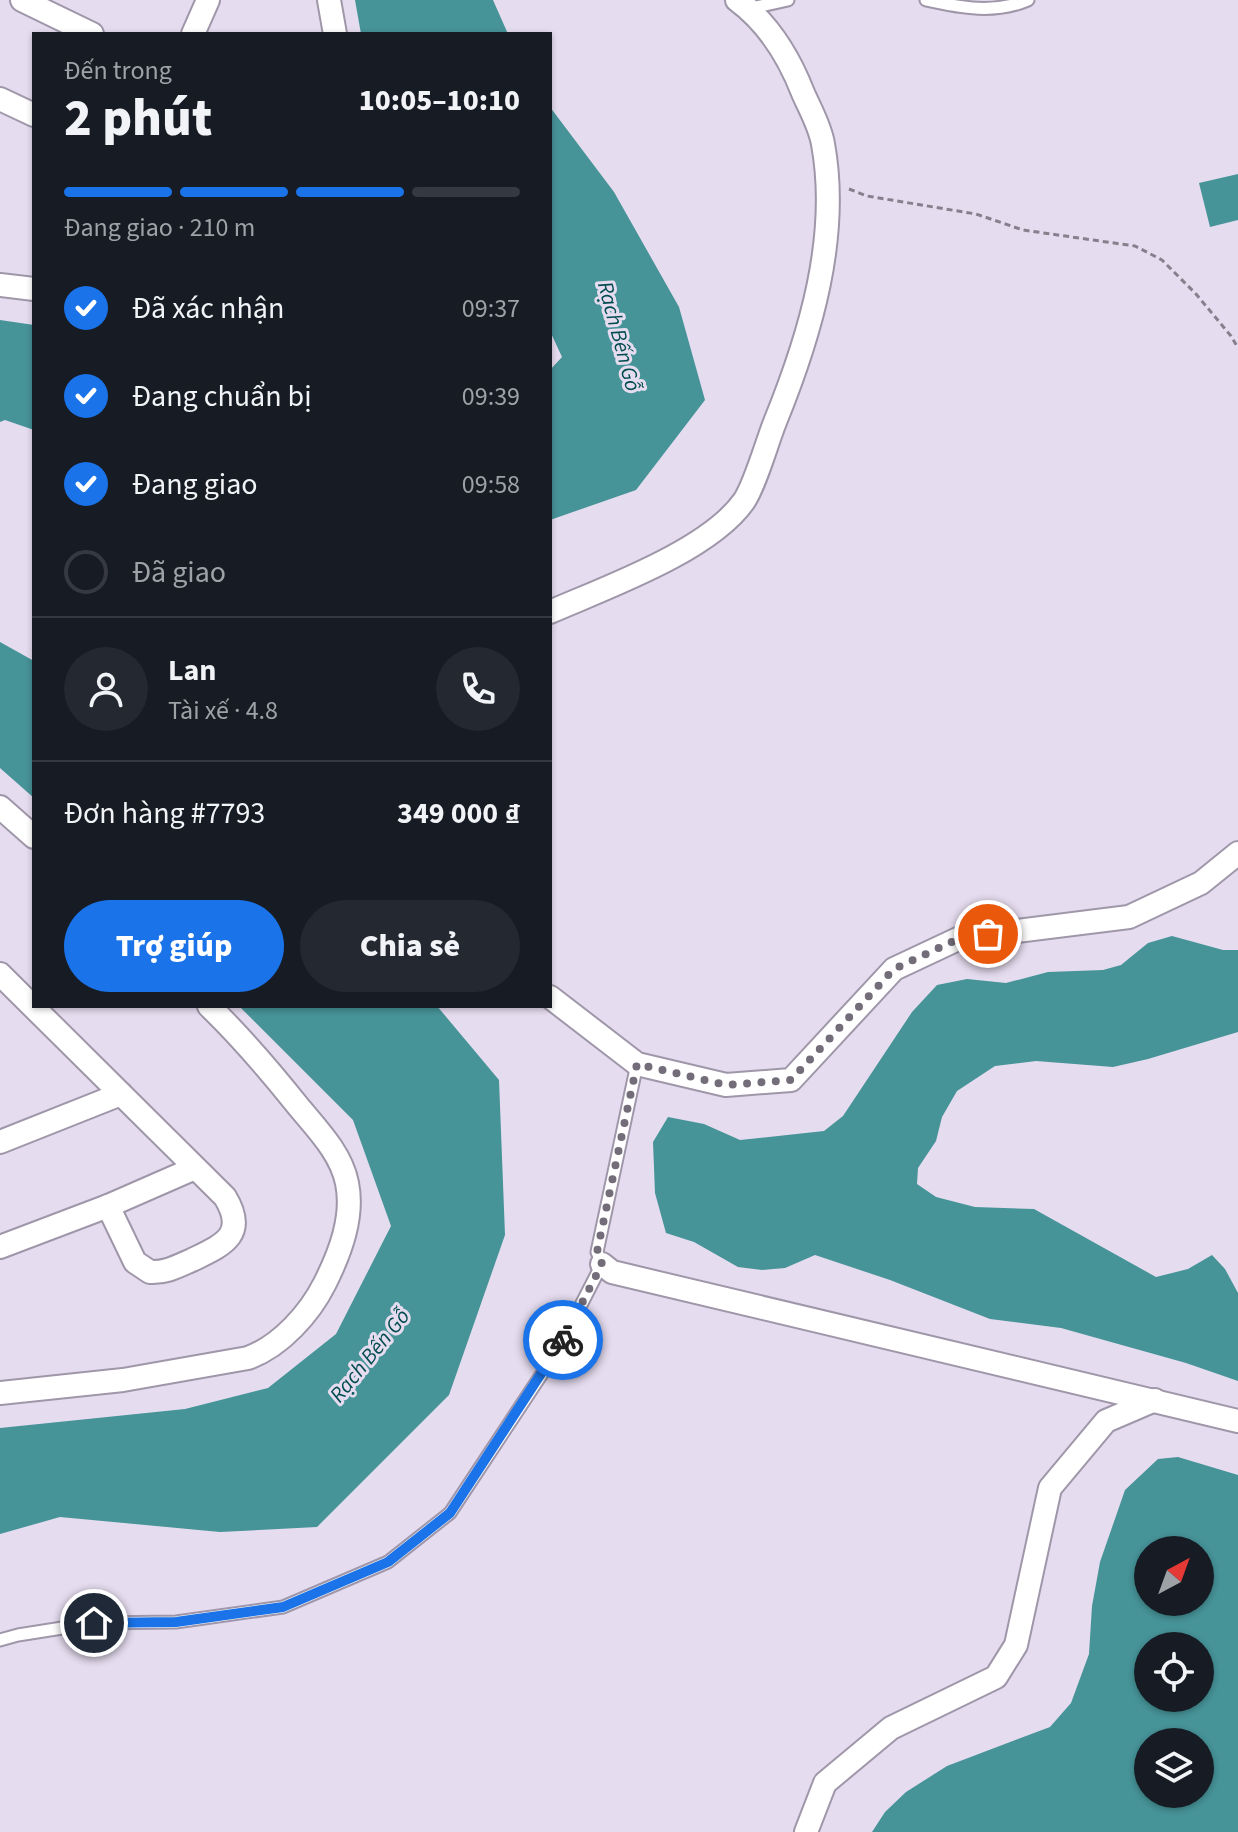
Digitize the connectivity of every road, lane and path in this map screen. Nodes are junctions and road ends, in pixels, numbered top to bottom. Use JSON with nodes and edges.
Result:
{"nodes":[{"id":1,"x":22,"y":0,"type":"edge"},
{"id":2,"x":208,"y":0,"type":"edge"},
{"id":3,"x":329,"y":0,"type":"edge"},
{"id":4,"x":788,"y":0,"type":"edge"},
{"id":5,"x":926,"y":0,"type":"edge"},
{"id":6,"x":1028,"y":0,"type":"edge"},
{"id":7,"x":44,"y":5,"type":"edge"},
{"id":8,"x":742,"y":5,"type":"edge"},
{"id":9,"x":89,"y":32,"type":"edge"},
{"id":10,"x":194,"y":32,"type":"edge"},
{"id":11,"x":335,"y":32,"type":"edge"},
{"id":12,"x":0,"y":99,"type":"edge"},
{"id":13,"x":32,"y":114,"type":"edge"},
{"id":14,"x":828,"y":181,"type":"junction"},
{"id":15,"x":0,"y":285,"type":"edge"},
{"id":16,"x":32,"y":289,"type":"edge"},
{"id":17,"x":1238,"y":348,"type":"edge"},
{"id":18,"x":552,"y":611,"type":"edge"},
{"id":19,"x":0,"y":807,"type":"edge"},
{"id":20,"x":32,"y":835,"type":"edge"},
{"id":21,"x":1238,"y":853,"type":"edge"},
{"id":22,"x":0,"y":974,"type":"edge"},
{"id":23,"x":552,"y":999,"type":"edge"},
{"id":24,"x":32,"y":1006,"type":"edge"},
{"id":25,"x":34,"y":1008,"type":"edge"},
{"id":26,"x":211,"y":1008,"type":"edge"},
{"id":27,"x":637,"y":1064,"type":"junction"},
{"id":28,"x":121,"y":1094,"type":"junction"},
{"id":29,"x":0,"y":1142,"type":"edge"},
{"id":30,"x":195,"y":1168,"type":"junction"},
{"id":31,"x":108,"y":1206,"type":"junction"},
{"id":32,"x":0,"y":1247,"type":"edge"},
{"id":33,"x":602,"y":1264,"type":"junction"},
{"id":34,"x":0,"y":1393,"type":"edge"},
{"id":35,"x":1155,"y":1400,"type":"junction"},
{"id":36,"x":1238,"y":1421,"type":"edge"},
{"id":37,"x":0,"y":1640,"type":"edge"},
{"id":38,"x":806,"y":1832,"type":"edge"}],
"edges":[{"from":1,"to":7,"type":"street"},
{"from":2,"to":10,"type":"street"},
{"from":3,"to":11,"type":"street"},
{"from":4,"to":8,"type":"lane"},
{"from":5,"to":6,"type":"lane"},
{"from":7,"to":9,"type":"street"},
{"from":8,"to":14,"type":"street"},
{"from":12,"to":13,"type":"street"},
{"from":14,"to":17,"type":"path"},
{"from":14,"to":18,"type":"street"},
{"from":15,"to":16,"type":"street"},
{"from":19,"to":20,"type":"street"},
{"from":21,"to":27,"type":"street"},
{"from":22,"to":24,"type":"street"},
{"from":23,"to":27,"type":"street"},
{"from":25,"to":28,"type":"street"},
{"from":26,"to":34,"type":"street"},
{"from":27,"to":33,"type":"lane"},
{"from":28,"to":29,"type":"street"},
{"from":28,"to":30,"type":"street"},
{"from":30,"to":31,"type":"street"},
{"from":30,"to":31,"type":"street"},
{"from":31,"to":32,"type":"street"},
{"from":33,"to":35,"type":"street"},
{"from":33,"to":37,"type":"lane"},
{"from":35,"to":36,"type":"street"},
{"from":35,"to":38,"type":"street"}]}
